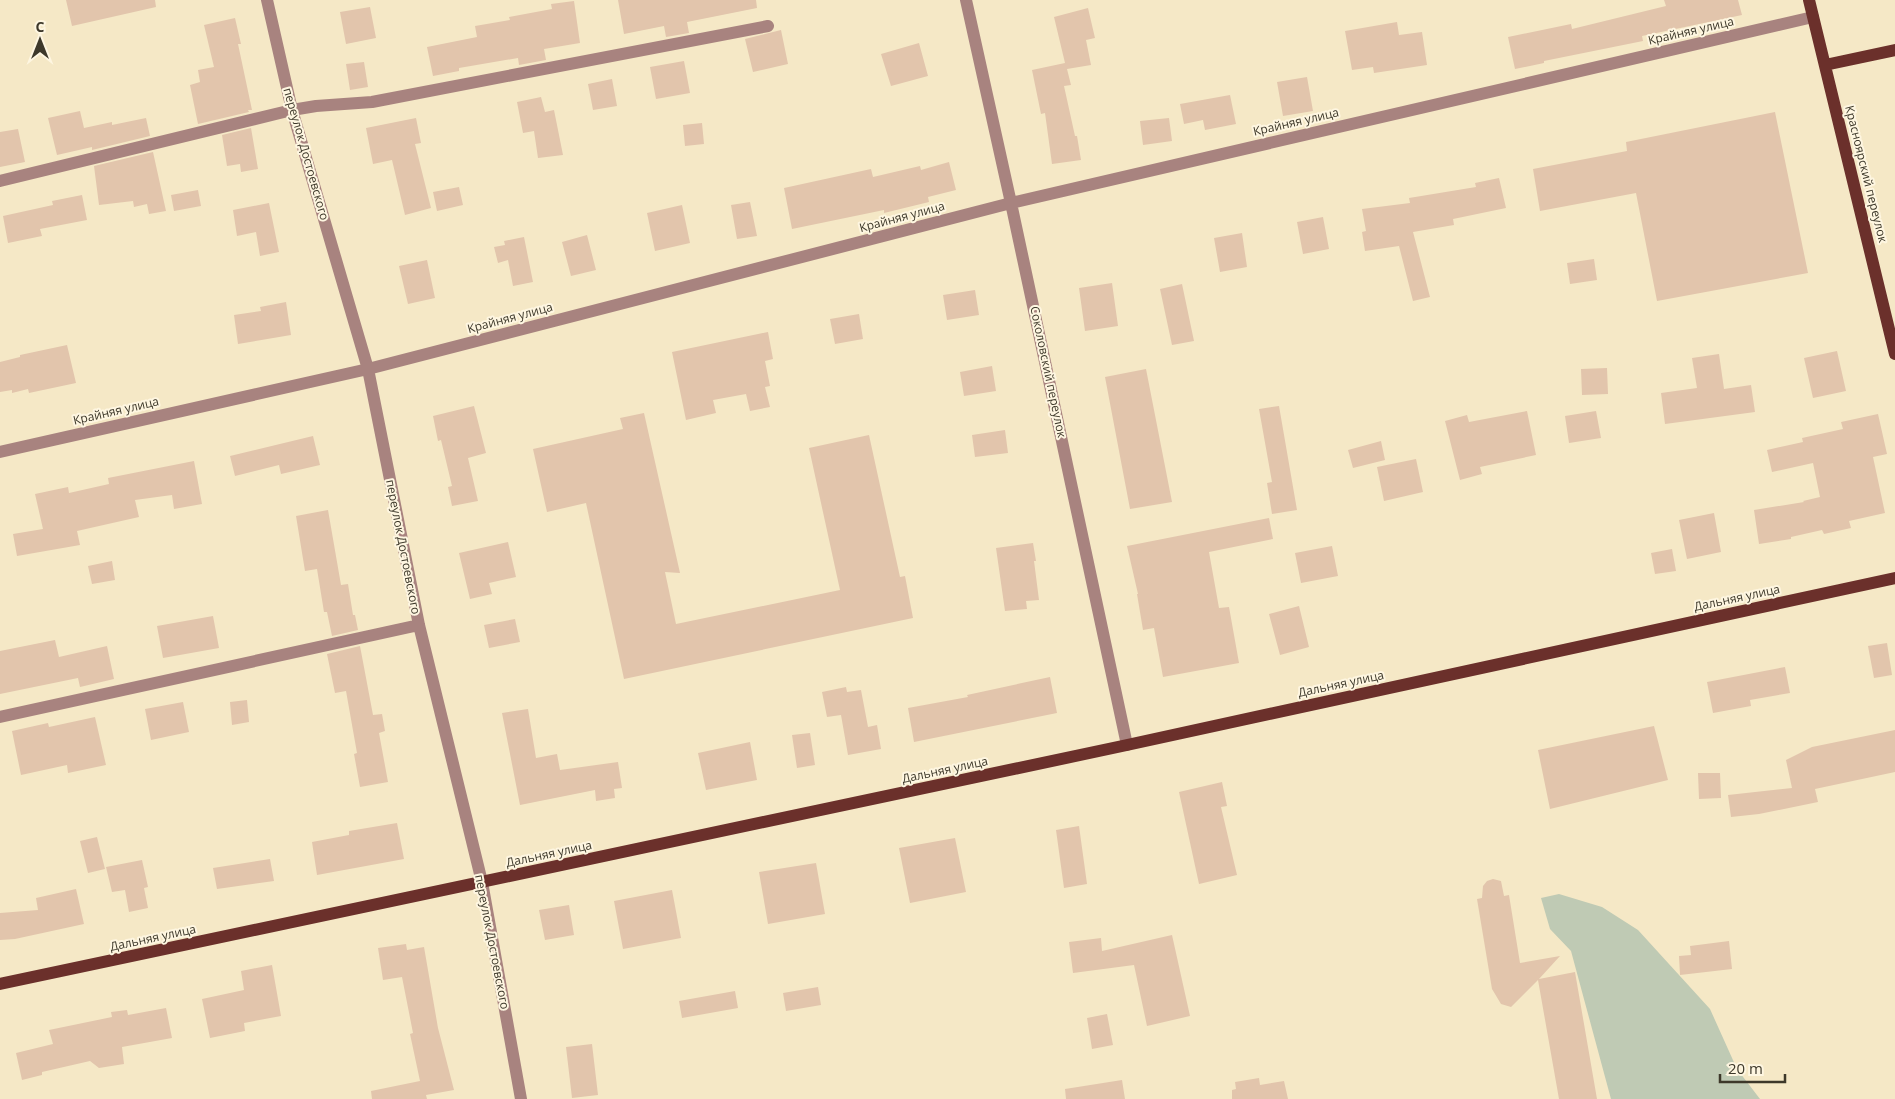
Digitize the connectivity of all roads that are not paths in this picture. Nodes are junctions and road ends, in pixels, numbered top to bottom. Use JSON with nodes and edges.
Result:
{"nodes":[{"id":1,"x":267,"y":0,"type":"edge"},
{"id":2,"x":966,"y":0,"type":"edge"},
{"id":3,"x":1809,"y":0,"type":"edge"},
{"id":4,"x":1813,"y":17,"type":"junction"},
{"id":5,"x":768,"y":26,"type":"dead end"},
{"id":6,"x":1895,"y":50,"type":"edge"},
{"id":7,"x":1825,"y":65,"type":"junction"},
{"id":8,"x":292,"y":110,"type":"junction"},
{"id":9,"x":0,"y":181,"type":"edge"},
{"id":10,"x":1011,"y":203,"type":"junction"},
{"id":11,"x":1895,"y":354,"type":"edge"},
{"id":12,"x":368,"y":369,"type":"junction"},
{"id":13,"x":0,"y":452,"type":"edge"},
{"id":14,"x":1895,"y":578,"type":"edge"},
{"id":15,"x":419,"y":626,"type":"junction"},
{"id":16,"x":0,"y":717,"type":"edge"},
{"id":17,"x":1127,"y":745,"type":"junction"},
{"id":18,"x":482,"y":882,"type":"junction"},
{"id":19,"x":0,"y":984,"type":"edge"},
{"id":20,"x":521,"y":1099,"type":"edge"}],
"edges":[{"from":1,"to":8,"type":"street","name":"переулок Достоевского"},
{"from":2,"to":10,"type":"street","name":"Соколовский переулок"},
{"from":3,"to":4,"type":"main road","name":"Красноярский переулок"},
{"from":4,"to":7,"type":"main road","name":"Красноярский переулок"},
{"from":4,"to":10,"type":"street","name":"Крайняя улица"},
{"from":5,"to":8,"type":"street"},
{"from":6,"to":7,"type":"main road"},
{"from":7,"to":11,"type":"main road","name":"Красноярский переулок"},
{"from":8,"to":9,"type":"street"},
{"from":8,"to":12,"type":"street","name":"переулок Достоевского"},
{"from":10,"to":12,"type":"street","name":"Крайняя улица"},
{"from":10,"to":17,"type":"street","name":"Соколовский переулок"},
{"from":12,"to":13,"type":"street","name":"Крайняя улица"},
{"from":12,"to":15,"type":"street","name":"переулок Достоевского"},
{"from":14,"to":17,"type":"main road","name":"Дальняя улица"},
{"from":15,"to":16,"type":"street"},
{"from":15,"to":18,"type":"street","name":"переулок Достоевского"},
{"from":17,"to":18,"type":"main road","name":"Дальняя улица"},
{"from":18,"to":19,"type":"main road","name":"Дальняя улица"},
{"from":18,"to":20,"type":"street","name":"переулок Достоевского"}]}
